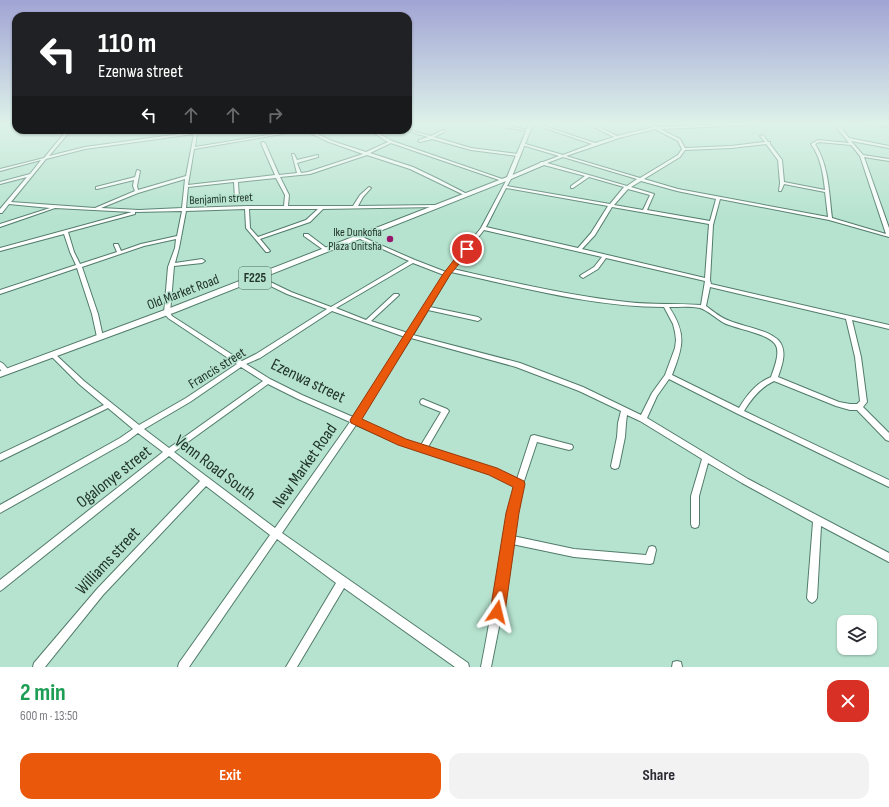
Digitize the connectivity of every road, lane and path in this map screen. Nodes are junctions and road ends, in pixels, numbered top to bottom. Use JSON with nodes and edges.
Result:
{"nodes":[{"id":1,"x":47,"y":155,"type":"edge"},
{"id":2,"x":57,"y":155,"type":"edge"},
{"id":3,"x":192,"y":155,"type":"edge"},
{"id":4,"x":268,"y":155,"type":"edge"},
{"id":5,"x":293,"y":155,"type":"dead end"},
{"id":6,"x":362,"y":155,"type":"edge"},
{"id":7,"x":369,"y":155,"type":"edge"},
{"id":8,"x":430,"y":155,"type":"edge"},
{"id":9,"x":518,"y":155,"type":"edge"},
{"id":10,"x":559,"y":155,"type":"edge"},
{"id":11,"x":680,"y":155,"type":"edge"},
{"id":12,"x":777,"y":155,"type":"edge"},
{"id":13,"x":820,"y":155,"type":"edge"},
{"id":14,"x":317,"y":156,"type":"dead end"},
{"id":15,"x":562,"y":156,"type":"junction"},
{"id":16,"x":862,"y":156,"type":"joint"},
{"id":17,"x":45,"y":158,"type":"junction"},
{"id":18,"x":889,"y":160,"type":"edge"},
{"id":19,"x":294,"y":162,"type":"junction"},
{"id":20,"x":542,"y":163,"type":"junction"},
{"id":21,"x":0,"y":170,"type":"edge"},
{"id":22,"x":138,"y":171,"type":"dead end"},
{"id":23,"x":31,"y":174,"type":"junction"},
{"id":24,"x":299,"y":174,"type":"junction"},
{"id":25,"x":277,"y":176,"type":"junction"},
{"id":26,"x":188,"y":177,"type":"junction"},
{"id":27,"x":587,"y":177,"type":"junction"},
{"id":28,"x":137,"y":178,"type":"junction"},
{"id":29,"x":640,"y":179,"type":"junction"},
{"id":30,"x":236,"y":180,"type":"junction"},
{"id":31,"x":506,"y":181,"type":"junction"},
{"id":32,"x":0,"y":183,"type":"edge"},
{"id":33,"x":782,"y":183,"type":"junction"},
{"id":34,"x":186,"y":186,"type":"junction"},
{"id":35,"x":572,"y":187,"type":"dead end"},
{"id":36,"x":96,"y":188,"type":"dead end"},
{"id":37,"x":369,"y":188,"type":"dead end"},
{"id":38,"x":626,"y":188,"type":"junction"},
{"id":39,"x":780,"y":190,"type":"dead end"},
{"id":40,"x":826,"y":191,"type":"junction"},
{"id":41,"x":137,"y":192,"type":"junction"},
{"id":42,"x":465,"y":194,"type":"junction"},
{"id":43,"x":718,"y":198,"type":"junction"},
{"id":44,"x":237,"y":199,"type":"dead end"},
{"id":45,"x":8,"y":203,"type":"junction"},
{"id":46,"x":611,"y":204,"type":"junction"},
{"id":47,"x":436,"y":206,"type":"junction"},
{"id":48,"x":56,"y":207,"type":"junction"},
{"id":49,"x":247,"y":207,"type":"junction"},
{"id":50,"x":355,"y":207,"type":"junction"},
{"id":51,"x":286,"y":208,"type":"junction"},
{"id":52,"x":322,"y":208,"type":"junction"},
{"id":53,"x":95,"y":209,"type":"junction"},
{"id":54,"x":184,"y":210,"type":"junction"},
{"id":55,"x":645,"y":210,"type":"junction"},
{"id":56,"x":0,"y":212,"type":"edge"},
{"id":57,"x":138,"y":212,"type":"junction"},
{"id":58,"x":830,"y":219,"type":"junction"},
{"id":59,"x":712,"y":223,"type":"junction"},
{"id":60,"x":0,"y":226,"type":"edge"},
{"id":61,"x":483,"y":228,"type":"junction"},
{"id":62,"x":66,"y":232,"type":"junction"},
{"id":63,"x":306,"y":235,"type":"dead end"},
{"id":64,"x":889,"y":236,"type":"edge"},
{"id":65,"x":179,"y":237,"type":"junction"},
{"id":66,"x":360,"y":237,"type":"junction"},
{"id":67,"x":257,"y":238,"type":"junction"},
{"id":68,"x":116,"y":245,"type":"dead end"},
{"id":69,"x":0,"y":250,"type":"edge"},
{"id":70,"x":268,"y":250,"type":"dead end"},
{"id":71,"x":327,"y":250,"type":"junction"},
{"id":72,"x":580,"y":250,"type":"junction"},
{"id":73,"x":119,"y":252,"type":"junction"},
{"id":74,"x":605,"y":256,"type":"junction"},
{"id":75,"x":202,"y":261,"type":"dead end"},
{"id":76,"x":413,"y":261,"type":"junction"},
{"id":77,"x":172,"y":265,"type":"junction"},
{"id":78,"x":79,"y":266,"type":"junction"},
{"id":79,"x":449,"y":272,"type":"junction"},
{"id":80,"x":583,"y":276,"type":"dead end"},
{"id":81,"x":256,"y":277,"type":"junction"},
{"id":82,"x":708,"y":282,"type":"junction"},
{"id":83,"x":0,"y":292,"type":"edge"},
{"id":84,"x":396,"y":295,"type":"dead end"},
{"id":85,"x":666,"y":305,"type":"junction"},
{"id":86,"x":703,"y":307,"type":"junction"},
{"id":87,"x":426,"y":308,"type":"junction"},
{"id":88,"x":331,"y":309,"type":"junction"},
{"id":89,"x":167,"y":312,"type":"junction"},
{"id":90,"x":848,"y":317,"type":"junction"},
{"id":91,"x":478,"y":319,"type":"dead end"},
{"id":92,"x":367,"y":322,"type":"junction"},
{"id":93,"x":889,"y":327,"type":"edge"},
{"id":94,"x":409,"y":336,"type":"junction"},
{"id":95,"x":100,"y":337,"type":"junction"},
{"id":96,"x":53,"y":355,"type":"junction"},
{"id":97,"x":242,"y":363,"type":"junction"},
{"id":98,"x":0,"y":364,"type":"edge"},
{"id":99,"x":3,"y":373,"type":"edge"},
{"id":100,"x":668,"y":376,"type":"junction"},
{"id":101,"x":774,"y":378,"type":"junction"},
{"id":102,"x":268,"y":381,"type":"junction"},
{"id":103,"x":423,"y":402,"type":"dead end"},
{"id":104,"x":109,"y":405,"type":"junction"},
{"id":105,"x":859,"y":407,"type":"junction"},
{"id":106,"x":625,"y":410,"type":"junction"},
{"id":107,"x":740,"y":412,"type":"junction"},
{"id":108,"x":643,"y":419,"type":"junction"},
{"id":109,"x":355,"y":420,"type":"junction"},
{"id":110,"x":138,"y":429,"type":"junction"},
{"id":111,"x":889,"y":438,"type":"edge"},
{"id":112,"x":569,"y":447,"type":"dead end"},
{"id":113,"x":424,"y":449,"type":"junction"},
{"id":114,"x":169,"y":452,"type":"junction"},
{"id":115,"x":706,"y":457,"type":"junction"},
{"id":116,"x":0,"y":458,"type":"edge"},
{"id":117,"x":615,"y":466,"type":"dead end"},
{"id":118,"x":205,"y":481,"type":"junction"},
{"id":119,"x":519,"y":484,"type":"junction"},
{"id":120,"x":889,"y":484,"type":"edge"},
{"id":121,"x":0,"y":509,"type":"edge"},
{"id":122,"x":817,"y":520,"type":"junction"},
{"id":123,"x":695,"y":524,"type":"dead end"},
{"id":124,"x":276,"y":533,"type":"junction"},
{"id":125,"x":510,"y":539,"type":"junction"},
{"id":126,"x":652,"y":550,"type":"dead end"},
{"id":127,"x":889,"y":558,"type":"edge"},
{"id":128,"x":342,"y":582,"type":"junction"},
{"id":129,"x":0,"y":586,"type":"edge"},
{"id":130,"x":812,"y":598,"type":"dead end"},
{"id":131,"x":38,"y":667,"type":"edge"},
{"id":132,"x":182,"y":667,"type":"edge"},
{"id":133,"x":291,"y":667,"type":"edge"},
{"id":134,"x":464,"y":667,"type":"edge"},
{"id":135,"x":486,"y":667,"type":"edge"}],
"edges":[{"from":1,"to":17,"type":"street"},
{"from":2,"to":17,"type":"street"},
{"from":3,"to":26,"type":"street"},
{"from":4,"to":25,"type":"street"},
{"from":5,"to":19,"type":"street"},
{"from":6,"to":24,"type":"street"},
{"from":7,"to":42,"type":"street"},
{"from":8,"to":31,"type":"street"},
{"from":9,"to":31,"type":"main road"},
{"from":10,"to":15,"type":"street"},
{"from":11,"to":29,"type":"street"},
{"from":12,"to":33,"type":"street"},
{"from":13,"to":40,"type":"street"},
{"from":14,"to":19,"type":"street"},
{"from":15,"to":20,"type":"street"},
{"from":15,"to":29,"type":"street"},
{"from":16,"to":18,"type":"street"},
{"from":16,"to":64,"type":"street"},
{"from":17,"to":21,"type":"street"},
{"from":17,"to":23,"type":"street"},
{"from":19,"to":24,"type":"street"},
{"from":20,"to":27,"type":"street"},
{"from":20,"to":31,"type":"street"},
{"from":22,"to":28,"type":"street"},
{"from":23,"to":32,"type":"street"},
{"from":23,"to":45,"type":"street"},
{"from":24,"to":25,"type":"street"},
{"from":25,"to":30,"type":"street"},
{"from":25,"to":51,"type":"street"},
{"from":26,"to":34,"type":"street"},
{"from":26,"to":41,"type":"street"},
{"from":27,"to":35,"type":"street"},
{"from":27,"to":38,"type":"street"},
{"from":28,"to":36,"type":"street"},
{"from":28,"to":41,"type":"street"},
{"from":29,"to":38,"type":"street"},
{"from":29,"to":43,"type":"street"},
{"from":30,"to":34,"type":"street"},
{"from":30,"to":44,"type":"street"},
{"from":31,"to":42,"type":"main road","name":"Old Market Road","number":"F225"},
{"from":31,"to":46,"type":"street"},
{"from":31,"to":61,"type":"street","name":"New Market Road"},
{"from":33,"to":39,"type":"street"},
{"from":33,"to":40,"type":"street"},
{"from":34,"to":54,"type":"street"},
{"from":37,"to":50,"type":"street"},
{"from":38,"to":46,"type":"street"},
{"from":38,"to":55,"type":"street"},
{"from":40,"to":58,"type":"street"},
{"from":41,"to":53,"type":"street"},
{"from":42,"to":47,"type":"main road","name":"Old Market Road","number":"F225"},
{"from":43,"to":58,"type":"street"},
{"from":43,"to":59,"type":"street"},
{"from":45,"to":48,"type":"street","name":"Benjamin street"},
{"from":45,"to":56,"type":"street"},
{"from":46,"to":55,"type":"street"},
{"from":46,"to":72,"type":"street"},
{"from":47,"to":50,"type":"street","name":"Benjamin street"},
{"from":47,"to":66,"type":"main road","name":"Old Market Road","number":"F225"},
{"from":48,"to":53,"type":"street","name":"Benjamin street"},
{"from":48,"to":60,"type":"street"},
{"from":49,"to":51,"type":"street","name":"Benjamin street"},
{"from":49,"to":54,"type":"street","name":"Benjamin street"},
{"from":49,"to":67,"type":"street"},
{"from":50,"to":52,"type":"street","name":"Benjamin street"},
{"from":51,"to":52,"type":"street","name":"Benjamin street"},
{"from":52,"to":67,"type":"street"},
{"from":53,"to":57,"type":"street","name":"Benjamin street"},
{"from":54,"to":57,"type":"street","name":"Benjamin street"},
{"from":54,"to":65,"type":"street"},
{"from":55,"to":59,"type":"street"},
{"from":57,"to":62,"type":"street"},
{"from":58,"to":64,"type":"street"},
{"from":59,"to":82,"type":"street"},
{"from":61,"to":72,"type":"street"},
{"from":61,"to":79,"type":"street","name":"New Market Road"},
{"from":62,"to":69,"type":"street"},
{"from":62,"to":78,"type":"street"},
{"from":63,"to":71,"type":"street"},
{"from":65,"to":73,"type":"street"},
{"from":65,"to":77,"type":"street"},
{"from":66,"to":71,"type":"main road","name":"Old Market Road","number":"F225"},
{"from":66,"to":76,"type":"street"},
{"from":67,"to":70,"type":"street"},
{"from":68,"to":73,"type":"street"},
{"from":71,"to":81,"type":"main road","name":"Old Market Road","number":"F225"},
{"from":72,"to":74,"type":"street"},
{"from":73,"to":78,"type":"street"},
{"from":74,"to":80,"type":"street"},
{"from":74,"to":82,"type":"street"},
{"from":75,"to":77,"type":"street"},
{"from":76,"to":79,"type":"street"},
{"from":76,"to":88,"type":"street","name":"Francis street"},
{"from":77,"to":89,"type":"street"},
{"from":78,"to":83,"type":"street"},
{"from":78,"to":95,"type":"street"},
{"from":79,"to":85,"type":"street"},
{"from":79,"to":87,"type":"street","name":"New Market Road"},
{"from":81,"to":88,"type":"street"},
{"from":81,"to":89,"type":"main road","name":"Old Market Road","number":"F225"},
{"from":82,"to":86,"type":"street"},
{"from":82,"to":90,"type":"street"},
{"from":84,"to":92,"type":"street"},
{"from":85,"to":86,"type":"street"},
{"from":85,"to":100,"type":"street"},
{"from":86,"to":101,"type":"street"},
{"from":87,"to":91,"type":"street"},
{"from":87,"to":94,"type":"street","name":"New Market Road"},
{"from":88,"to":92,"type":"street"},
{"from":88,"to":97,"type":"street","name":"Francis street"},
{"from":89,"to":95,"type":"main road","name":"Old Market Road","number":"F225"},
{"from":89,"to":97,"type":"street","name":"Ezenwa street"},
{"from":90,"to":93,"type":"street"},
{"from":90,"to":105,"type":"street"},
{"from":92,"to":94,"type":"street"},
{"from":94,"to":106,"type":"street"},
{"from":94,"to":109,"type":"street","name":"New Market Road"},
{"from":95,"to":96,"type":"main road","name":"Old Market Road","number":"F225"},
{"from":96,"to":99,"type":"main road","name":"Old Market Road","number":"F225"},
{"from":96,"to":104,"type":"street","name":"Venn Road South"},
{"from":97,"to":102,"type":"street","name":"Ezenwa street"},
{"from":97,"to":110,"type":"street","name":"Francis street"},
{"from":98,"to":99,"type":"street"},
{"from":100,"to":107,"type":"street"},
{"from":100,"to":108,"type":"street"},
{"from":101,"to":105,"type":"street"},
{"from":101,"to":107,"type":"street"},
{"from":102,"to":109,"type":"street","name":"Ezenwa street"},
{"from":102,"to":114,"type":"street","name":"Ogalonye street"},
{"from":103,"to":113,"type":"street"},
{"from":104,"to":110,"type":"street","name":"Venn Road South"},
{"from":104,"to":116,"type":"street"},
{"from":105,"to":111,"type":"street"},
{"from":106,"to":108,"type":"street"},
{"from":106,"to":117,"type":"street"},
{"from":107,"to":120,"type":"street"},
{"from":108,"to":115,"type":"street"},
{"from":109,"to":113,"type":"street","name":"Ezenwa street"},
{"from":109,"to":124,"type":"street","name":"New Market Road"},
{"from":110,"to":114,"type":"street","name":"Venn Road South"},
{"from":110,"to":121,"type":"street","name":"Francis street"},
{"from":112,"to":119,"type":"street"},
{"from":113,"to":119,"type":"street","name":"Ezenwa street"},
{"from":114,"to":118,"type":"street","name":"Venn Road South"},
{"from":114,"to":129,"type":"street","name":"Ogalonye street"},
{"from":115,"to":122,"type":"street"},
{"from":115,"to":123,"type":"street"},
{"from":118,"to":124,"type":"street","name":"Venn Road South"},
{"from":118,"to":131,"type":"street","name":"Williams street"},
{"from":119,"to":125,"type":"street"},
{"from":122,"to":127,"type":"street"},
{"from":122,"to":130,"type":"street"},
{"from":124,"to":128,"type":"street","name":"Venn Road South"},
{"from":124,"to":132,"type":"street","name":"New Market Road"},
{"from":125,"to":126,"type":"street"},
{"from":125,"to":135,"type":"street"},
{"from":128,"to":133,"type":"street"},
{"from":128,"to":134,"type":"street","name":"Venn Road South"}]}
